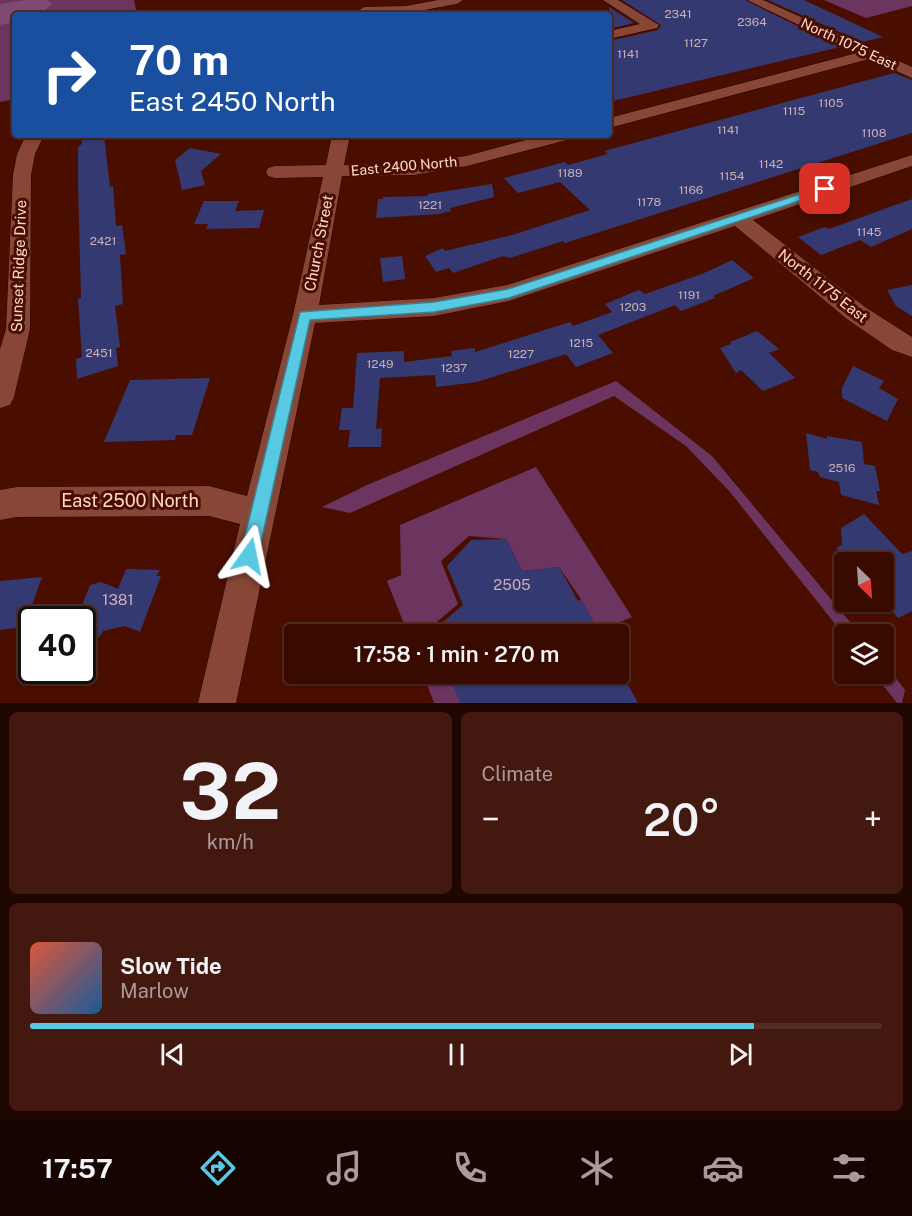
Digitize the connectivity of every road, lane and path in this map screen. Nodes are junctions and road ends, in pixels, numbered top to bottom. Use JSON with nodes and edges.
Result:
{"nodes":[{"id":1,"x":457,"y":0,"type":"edge"},
{"id":2,"x":609,"y":0,"type":"edge"},
{"id":3,"x":753,"y":0,"type":"edge"},
{"id":4,"x":365,"y":9,"type":"edge"},
{"id":5,"x":612,"y":34,"type":"edge"},
{"id":6,"x":871,"y":54,"type":"junction"},
{"id":7,"x":912,"y":73,"type":"edge"},
{"id":8,"x":612,"y":122,"type":"edge"},
{"id":9,"x":34,"y":138,"type":"edge"},
{"id":10,"x":340,"y":138,"type":"edge"},
{"id":11,"x":554,"y":138,"type":"edge"},
{"id":12,"x":912,"y":160,"type":"edge"},
{"id":13,"x":275,"y":172,"type":"dead end"},
{"id":14,"x":332,"y":172,"type":"junction"},
{"id":15,"x":738,"y":218,"type":"junction"},
{"id":16,"x":305,"y":315,"type":"junction"},
{"id":17,"x":912,"y":347,"type":"edge"},
{"id":18,"x":0,"y":397,"type":"edge"},
{"id":19,"x":0,"y":505,"type":"edge"},
{"id":20,"x":258,"y":514,"type":"junction"},
{"id":21,"x":217,"y":703,"type":"edge"}],
"edges":[{"from":1,"to":4,"type":"street"},
{"from":2,"to":5,"type":"street"},
{"from":3,"to":6,"type":"street","name":"North 1075 East"},
{"from":6,"to":7,"type":"street","name":"North 1075 East"},
{"from":6,"to":8,"type":"street"},
{"from":9,"to":18,"type":"street","name":"Sunset Ridge Drive"},
{"from":10,"to":14,"type":"street","name":"Church Street"},
{"from":11,"to":14,"type":"street","name":"East 2400 North"},
{"from":12,"to":15,"type":"street"},
{"from":13,"to":14,"type":"street","name":"East 2400 North"},
{"from":14,"to":16,"type":"street","name":"Church Street"},
{"from":15,"to":16,"type":"street"},
{"from":15,"to":17,"type":"street","name":"North 1175 East"},
{"from":16,"to":20,"type":"street","name":"Church Street"},
{"from":19,"to":20,"type":"street","name":"East 2500 North"},
{"from":20,"to":21,"type":"street","name":"Church Street"}]}
